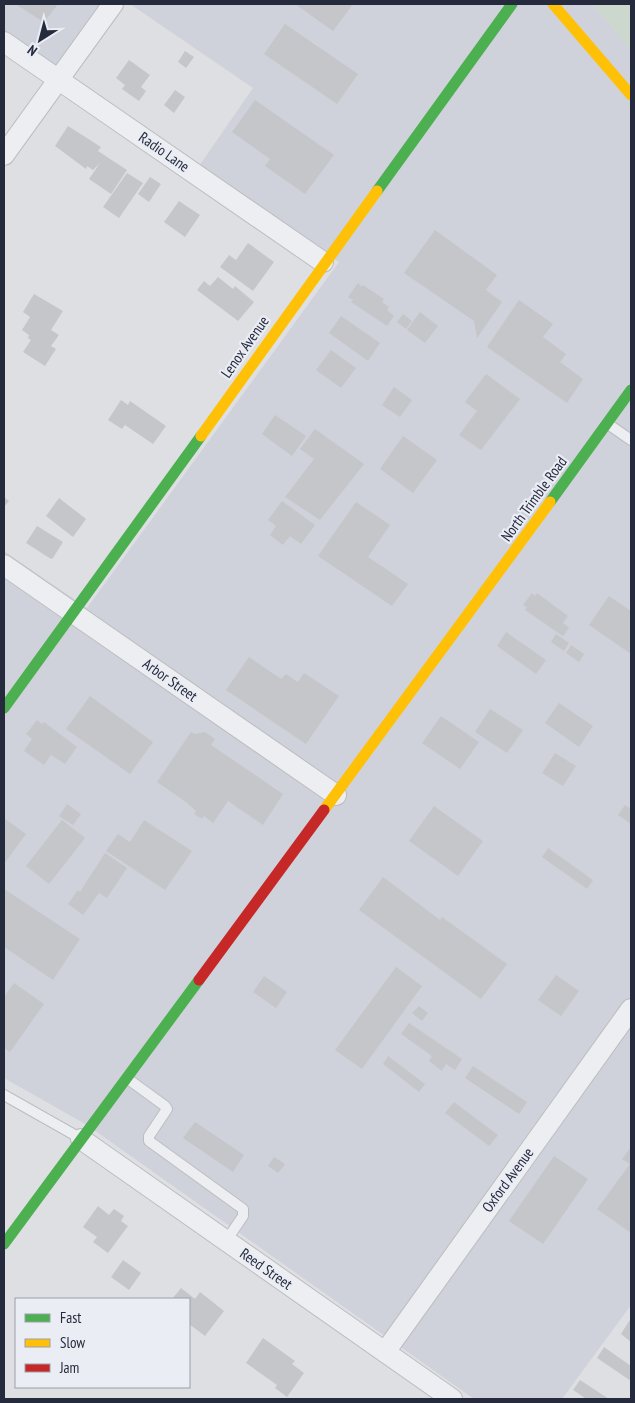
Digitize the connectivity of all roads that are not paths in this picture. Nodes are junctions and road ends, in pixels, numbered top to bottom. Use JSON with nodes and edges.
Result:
{"nodes":[{"id":1,"x":113,"y":4,"type":"edge"},
{"id":2,"x":512,"y":4,"type":"edge"},
{"id":3,"x":553,"y":4,"type":"edge"},
{"id":4,"x":4,"y":42,"type":"edge"},
{"id":5,"x":58,"y":80,"type":"junction"},
{"id":6,"x":631,"y":95,"type":"edge"},
{"id":7,"x":4,"y":155,"type":"edge"},
{"id":8,"x":324,"y":262,"type":"junction"},
{"id":9,"x":631,"y":390,"type":"edge"},
{"id":10,"x":607,"y":423,"type":"junction"},
{"id":11,"x":631,"y":440,"type":"edge"},
{"id":12,"x":4,"y":566,"type":"edge"},
{"id":13,"x":73,"y":614,"type":"junction"},
{"id":14,"x":4,"y":708,"type":"edge"},
{"id":15,"x":336,"y":795,"type":"junction"},
{"id":16,"x":631,"y":1009,"type":"edge"},
{"id":17,"x":125,"y":1077,"type":"junction"},
{"id":18,"x":4,"y":1095,"type":"edge"},
{"id":19,"x":81,"y":1139,"type":"junction"},
{"id":20,"x":226,"y":1241,"type":"junction"},
{"id":21,"x":4,"y":1244,"type":"edge"},
{"id":22,"x":385,"y":1352,"type":"junction"},
{"id":23,"x":452,"y":1399,"type":"edge"}],
"edges":[{"from":1,"to":5,"type":"street"},
{"from":2,"to":8,"type":"main road","name":"Lenox Avenue"},
{"from":3,"to":6,"type":"main road"},
{"from":4,"to":5,"type":"street","name":"Radio Lane"},
{"from":5,"to":7,"type":"street"},
{"from":5,"to":8,"type":"street","name":"Radio Lane"},
{"from":8,"to":13,"type":"main road","name":"Lenox Avenue"},
{"from":9,"to":10,"type":"main road","name":"North Trimble Road"},
{"from":10,"to":11,"type":"lane"},
{"from":10,"to":15,"type":"main road","name":"North Trimble Road"},
{"from":12,"to":13,"type":"street","name":"Arbor Street"},
{"from":13,"to":14,"type":"main road","name":"Lenox Avenue"},
{"from":13,"to":15,"type":"street","name":"Arbor Street"},
{"from":15,"to":17,"type":"main road","name":"North Trimble Road"},
{"from":16,"to":22,"type":"street","name":"Oxford Avenue"},
{"from":17,"to":19,"type":"main road","name":"North Trimble Road"},
{"from":17,"to":20,"type":"lane"},
{"from":18,"to":19,"type":"lane"},
{"from":19,"to":20,"type":"street","name":"Reed Street"},
{"from":19,"to":21,"type":"main road","name":"North Trimble Road"},
{"from":20,"to":22,"type":"street","name":"Reed Street"},
{"from":22,"to":23,"type":"street","name":"Reed Street"}]}
